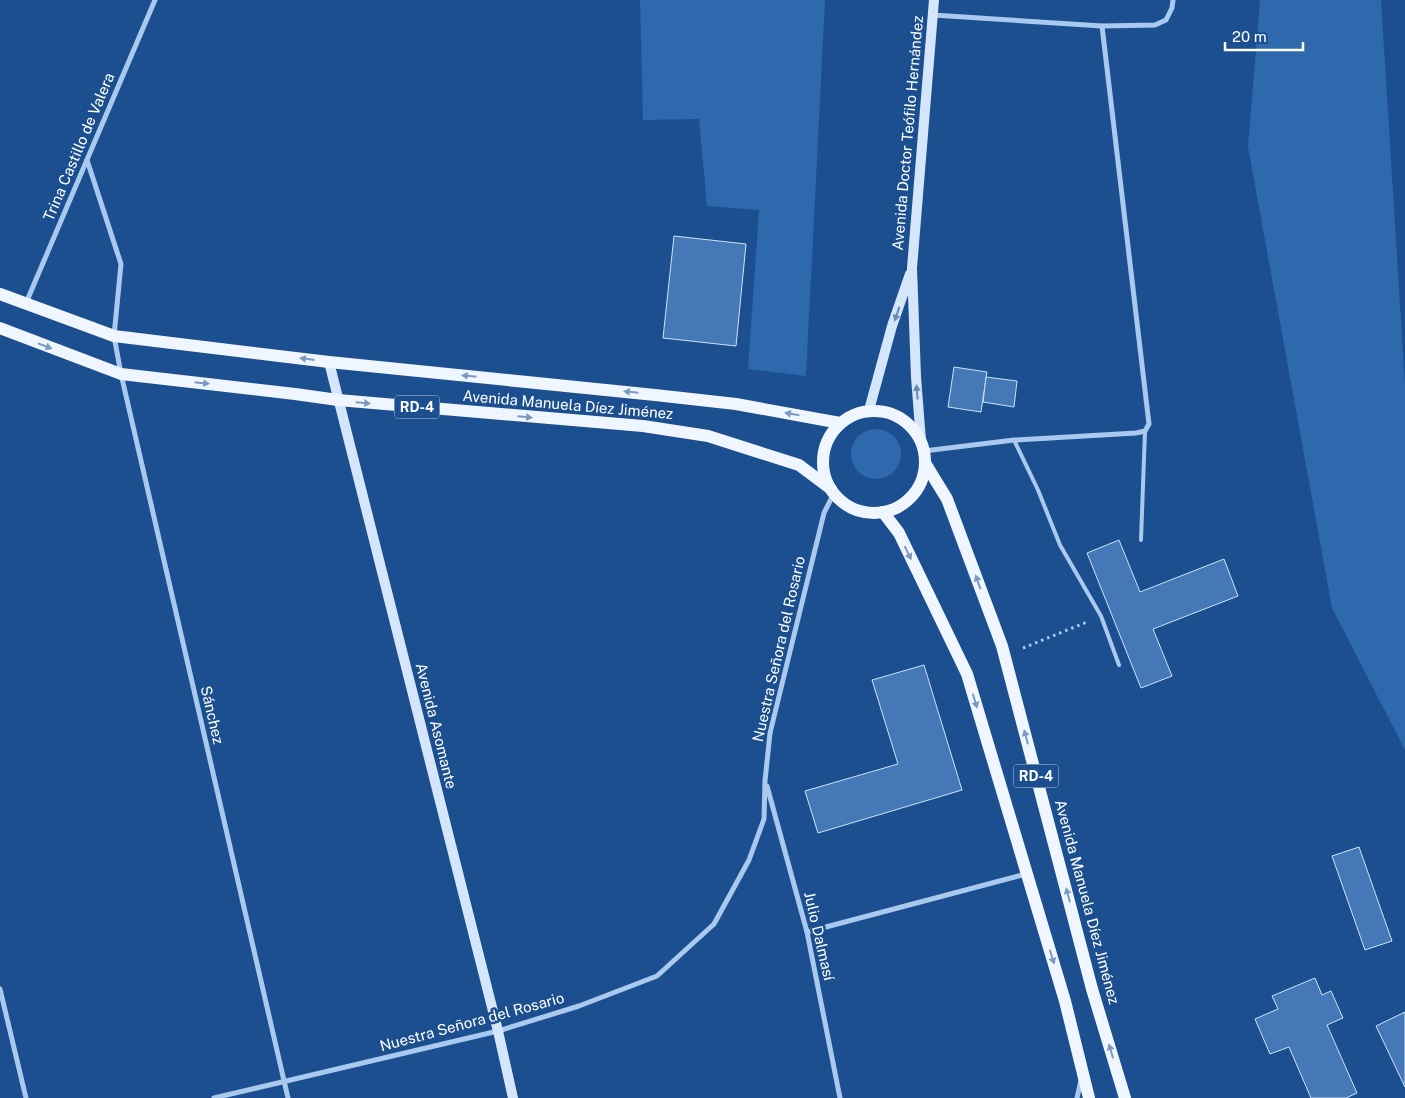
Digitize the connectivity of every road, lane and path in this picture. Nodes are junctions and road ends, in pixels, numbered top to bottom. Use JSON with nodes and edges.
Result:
{"nodes":[{"id":1,"x":155,"y":0,"type":"edge"},
{"id":2,"x":934,"y":0,"type":"edge"},
{"id":3,"x":1173,"y":0,"type":"edge"},
{"id":4,"x":933,"y":15,"type":"junction"},
{"id":5,"x":1102,"y":26,"type":"junction"},
{"id":6,"x":87,"y":160,"type":"junction"},
{"id":7,"x":912,"y":268,"type":"junction"},
{"id":8,"x":0,"y":294,"type":"edge"},
{"id":9,"x":26,"y":305,"type":"junction"},
{"id":10,"x":0,"y":328,"type":"edge"},
{"id":11,"x":114,"y":336,"type":"junction"},
{"id":12,"x":329,"y":362,"type":"junction"},
{"id":13,"x":120,"y":374,"type":"junction"},
{"id":14,"x":338,"y":400,"type":"junction"},
{"id":15,"x":869,"y":410,"type":"junction"},
{"id":16,"x":840,"y":423,"type":"junction"},
{"id":17,"x":1145,"y":431,"type":"junction"},
{"id":18,"x":1014,"y":440,"type":"junction"},
{"id":19,"x":924,"y":452,"type":"junction"},
{"id":20,"x":832,"y":491,"type":"junction"},
{"id":21,"x":882,"y":512,"type":"junction"},
{"id":22,"x":1141,"y":540,"type":"dead end"},
{"id":23,"x":1101,"y":616,"type":"junction"},
{"id":24,"x":1004,"y":655,"type":"junction"},
{"id":25,"x":1119,"y":666,"type":"dead end"},
{"id":26,"x":765,"y":781,"type":"junction"},
{"id":27,"x":1027,"y":874,"type":"junction"},
{"id":28,"x":807,"y":932,"type":"junction"},
{"id":29,"x":0,"y":989,"type":"edge"},
{"id":30,"x":498,"y":1031,"type":"junction"},
{"id":31,"x":1082,"y":1072,"type":"junction"},
{"id":32,"x":284,"y":1081,"type":"junction"},
{"id":33,"x":26,"y":1098,"type":"edge"},
{"id":34,"x":214,"y":1098,"type":"edge"},
{"id":35,"x":288,"y":1098,"type":"edge"},
{"id":36,"x":513,"y":1098,"type":"edge"},
{"id":37,"x":840,"y":1098,"type":"edge"},
{"id":38,"x":1077,"y":1098,"type":"edge"},
{"id":39,"x":1089,"y":1098,"type":"edge"},
{"id":40,"x":1124,"y":1098,"type":"edge"}],
"edges":[{"from":1,"to":6,"type":"street","name":"Trina Castillo de Valera"},
{"from":2,"to":4,"type":"main road","name":"Avenida Doctor Teófilo Hernández"},
{"from":3,"to":5,"type":"street"},
{"from":4,"to":5,"type":"street"},
{"from":4,"to":7,"type":"main road","name":"Avenida Doctor Teófilo Hernández"},
{"from":5,"to":17,"type":"street"},
{"from":6,"to":9,"type":"street","name":"Trina Castillo de Valera"},
{"from":6,"to":11,"type":"street","name":"Sánchez"},
{"from":7,"to":15,"type":"main road","name":"Avenida Doctor Teófilo Hernández","one_way":true},
{"from":19,"to":7,"type":"main road","name":"Avenida Doctor Teófilo Hernández","one_way":true},
{"from":8,"to":9,"type":"main road","name":"Avenida Manuela Díez Jiménez"},
{"from":9,"to":11,"type":"main road","name":"Avenida Manuela Díez Jiménez"},
{"from":10,"to":13,"type":"main road","name":"Avenida Manuela Díez Jiménez","number":"RD-4","one_way":true},
{"from":12,"to":11,"type":"main road","name":"Avenida Manuela Díez Jiménez","one_way":true},
{"from":11,"to":13,"type":"street","name":"Sánchez"},
{"from":12,"to":14,"type":"main road","name":"Avenida Asomante"},
{"from":16,"to":12,"type":"main road","name":"Avenida Manuela Díez Jiménez","one_way":true},
{"from":13,"to":14,"type":"main road","name":"Avenida Manuela Díez Jiménez","number":"RD-4","one_way":true},
{"from":13,"to":32,"type":"street","name":"Sánchez"},
{"from":14,"to":20,"type":"main road","name":"Avenida Manuela Díez Jiménez","number":"RD-4","one_way":true},
{"from":14,"to":30,"type":"main road","name":"Avenida Asomante"},
{"from":15,"to":16,"type":"main road"},
{"from":15,"to":19,"type":"main road","number":"RD-4"},
{"from":16,"to":20,"type":"main road"},
{"from":17,"to":18,"type":"street"},
{"from":17,"to":22,"type":"lane"},
{"from":18,"to":19,"type":"street"},
{"from":18,"to":23,"type":"lane"},
{"from":19,"to":21,"type":"main road","number":"RD-4"},
{"from":24,"to":19,"type":"main road","name":"Avenida Manuela Díez Jiménez","number":"RD-4","one_way":true},
{"from":20,"to":21,"type":"main road","number":"RD-4"},
{"from":20,"to":26,"type":"street","name":"Nuestra Señora del Rosario"},
{"from":21,"to":27,"type":"main road","number":"RD-4","one_way":true},
{"from":23,"to":24,"type":"path"},
{"from":23,"to":25,"type":"lane"},
{"from":40,"to":24,"type":"main road","name":"Avenida Manuela Díez Jiménez","number":"RD-4","one_way":true},
{"from":26,"to":28,"type":"street","name":"Julio Dalmasí"},
{"from":26,"to":30,"type":"street","name":"Nuestra Señora del Rosario"},
{"from":27,"to":28,"type":"street"},
{"from":27,"to":31,"type":"main road","number":"RD-4","one_way":true},
{"from":28,"to":37,"type":"street","name":"Julio Dalmasí"},
{"from":29,"to":33,"type":"street"},
{"from":30,"to":32,"type":"street","name":"Nuestra Señora del Rosario"},
{"from":30,"to":36,"type":"main road","name":"Avenida Asomante"},
{"from":31,"to":38,"type":"street"},
{"from":31,"to":39,"type":"main road","number":"RD-4"},
{"from":32,"to":34,"type":"street","name":"Nuestra Señora del Rosario"},
{"from":32,"to":35,"type":"street","name":"Sánchez"}]}
